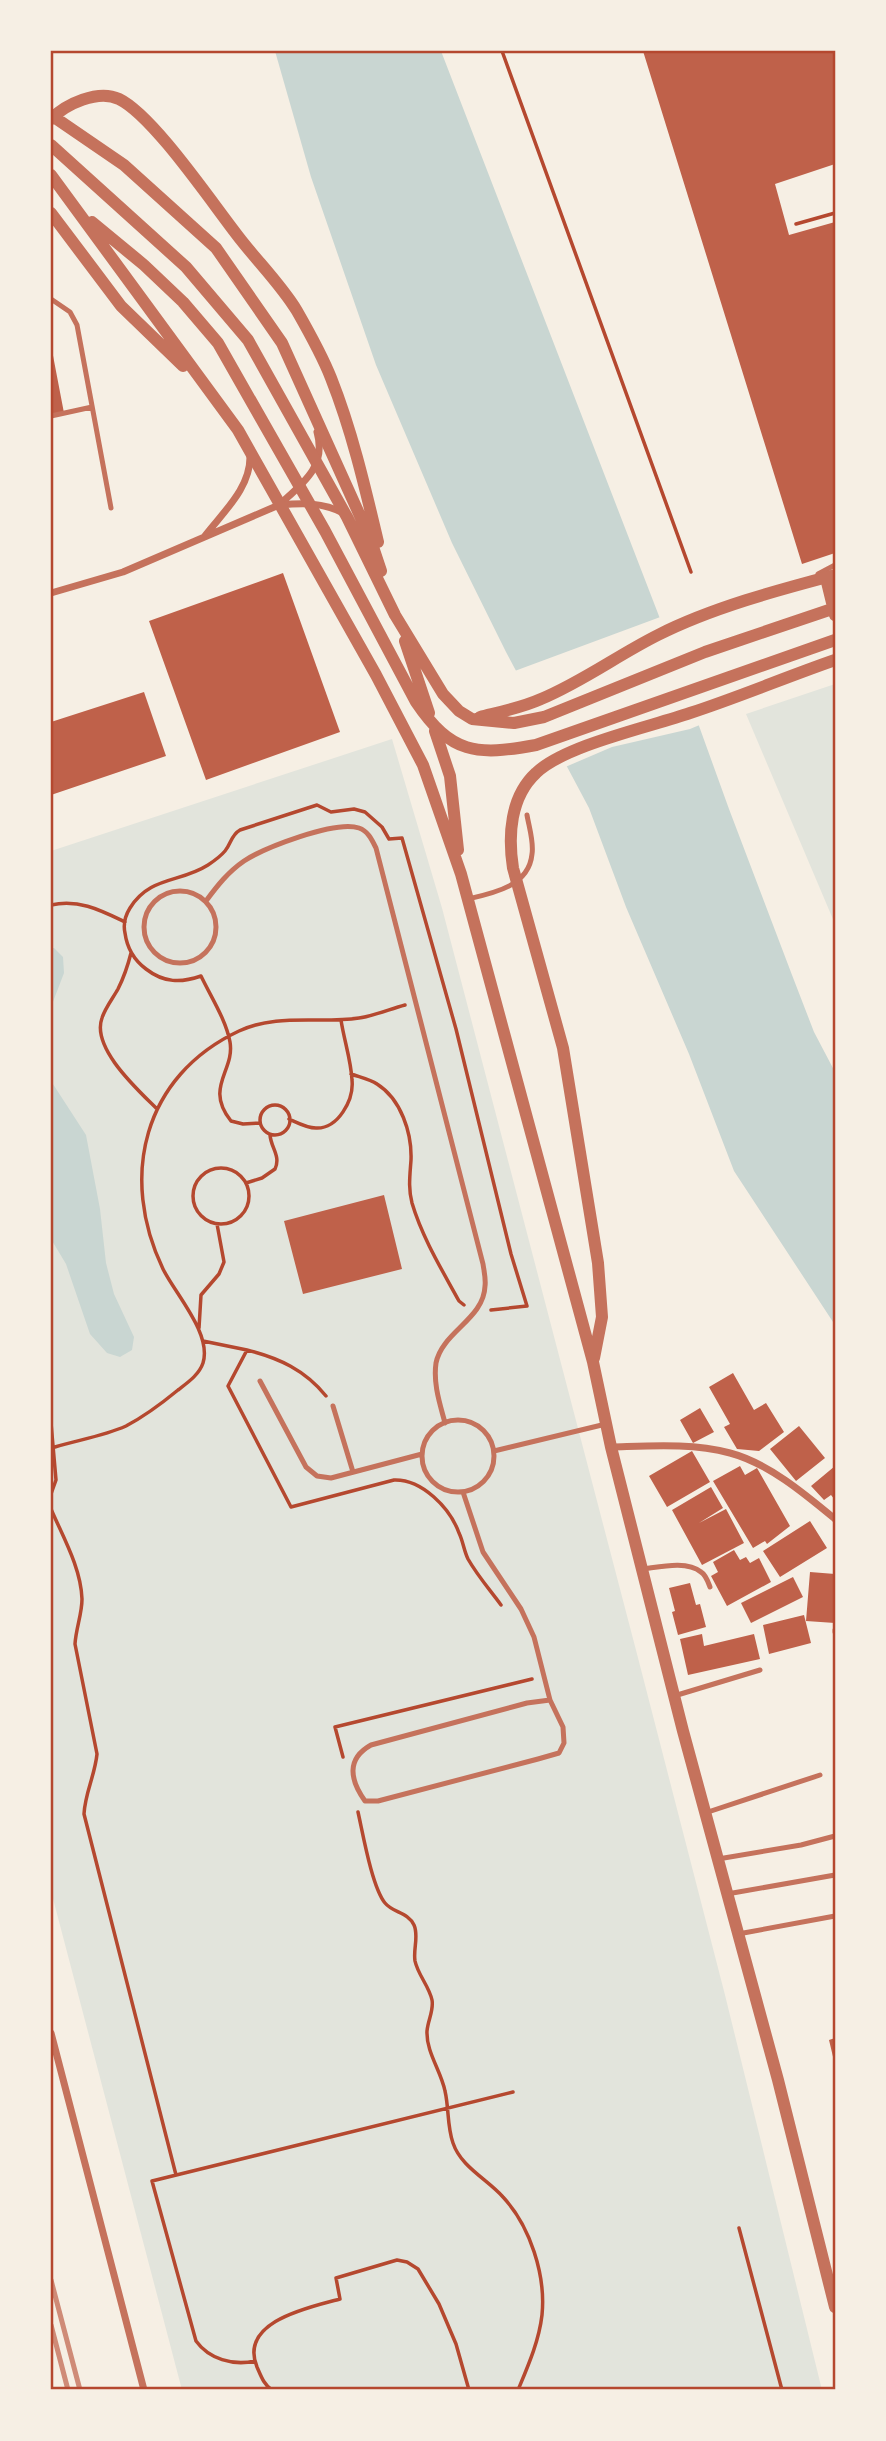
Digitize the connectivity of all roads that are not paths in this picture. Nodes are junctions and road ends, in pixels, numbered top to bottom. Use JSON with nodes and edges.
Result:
{"nodes":[{"id":1,"x":51,"y":117,"type":"edge"},
{"id":2,"x":51,"y":145,"type":"edge"},
{"id":3,"x":51,"y":175,"type":"edge"},
{"id":4,"x":51,"y":189,"type":"edge"},
{"id":5,"x":51,"y":213,"type":"edge"},
{"id":6,"x":51,"y":299,"type":"edge"},
{"id":7,"x":213,"y":395,"type":"junction"},
{"id":8,"x":92,"y":407,"type":"junction"},
{"id":9,"x":312,"y":415,"type":"junction"},
{"id":10,"x":51,"y":416,"type":"edge"},
{"id":11,"x":250,"y":449,"type":"junction"},
{"id":12,"x":279,"y":506,"type":"junction"},
{"id":13,"x":111,"y":508,"type":"dead end"},
{"id":14,"x":204,"y":538,"type":"junction"},
{"id":15,"x":370,"y":538,"type":"junction"},
{"id":16,"x":835,"y":565,"type":"edge"},
{"id":17,"x":831,"y":577,"type":"edge"},
{"id":18,"x":800,"y":584,"type":"junction"},
{"id":19,"x":51,"y":593,"type":"edge"},
{"id":20,"x":835,"y":608,"type":"edge"},
{"id":21,"x":395,"y":615,"type":"junction"},
{"id":22,"x":835,"y":616,"type":"edge"},
{"id":23,"x":835,"y":640,"type":"edge"},
{"id":24,"x":835,"y":660,"type":"edge"},
{"id":25,"x":472,"y":719,"type":"junction"},
{"id":26,"x":570,"y":733,"type":"junction"},
{"id":27,"x":609,"y":739,"type":"junction"},
{"id":28,"x":527,"y":815,"type":"dead end"},
{"id":29,"x":461,"y":874,"type":"junction"},
{"id":30,"x":468,"y":899,"type":"junction"},
{"id":31,"x":206,"y":901,"type":"junction"},
{"id":32,"x":593,"y":1363,"type":"junction"},
{"id":33,"x":260,"y":1381,"type":"dead end"},
{"id":34,"x":333,"y":1406,"type":"road end"},
{"id":35,"x":445,"y":1423,"type":"junction"},
{"id":36,"x":606,"y":1424,"type":"junction"},
{"id":37,"x":611,"y":1447,"type":"junction"},
{"id":38,"x":494,"y":1451,"type":"junction"},
{"id":39,"x":422,"y":1454,"type":"junction"},
{"id":40,"x":353,"y":1472,"type":"junction"},
{"id":41,"x":463,"y":1492,"type":"junction"},
{"id":42,"x":835,"y":1519,"type":"edge"},
{"id":43,"x":642,"y":1569,"type":"junction"},
{"id":44,"x":710,"y":1587,"type":"dead end"},
{"id":45,"x":760,"y":1670,"type":"dead end"},
{"id":46,"x":674,"y":1696,"type":"junction"},
{"id":47,"x":550,"y":1700,"type":"junction"},
{"id":48,"x":820,"y":1774,"type":"dead end"},
{"id":49,"x":705,"y":1813,"type":"junction"},
{"id":50,"x":835,"y":1836,"type":"edge"},
{"id":51,"x":718,"y":1859,"type":"junction"},
{"id":52,"x":835,"y":1875,"type":"edge"},
{"id":53,"x":727,"y":1894,"type":"junction"},
{"id":54,"x":835,"y":1916,"type":"edge"},
{"id":55,"x":738,"y":1934,"type":"junction"},
{"id":56,"x":51,"y":2033,"type":"edge"},
{"id":57,"x":835,"y":2307,"type":"edge"},
{"id":58,"x":144,"y":2390,"type":"edge"}],
"edges":[{"from":1,"to":9,"type":"street"},
{"from":1,"to":21,"type":"street"},
{"from":2,"to":21,"type":"street"},
{"from":3,"to":7,"type":"street"},
{"from":4,"to":26,"type":"street"},
{"from":5,"to":7,"type":"street"},
{"from":6,"to":8,"type":"lane"},
{"from":7,"to":11,"type":"street"},
{"from":8,"to":10,"type":"lane"},
{"from":8,"to":13,"type":"lane"},
{"from":9,"to":12,"type":"street"},
{"from":9,"to":15,"type":"street"},
{"from":11,"to":12,"type":"street"},
{"from":11,"to":14,"type":"street"},
{"from":12,"to":14,"type":"street"},
{"from":12,"to":15,"type":"street"},
{"from":12,"to":29,"type":"street"},
{"from":14,"to":19,"type":"street"},
{"from":15,"to":29,"type":"street"},
{"from":16,"to":18,"type":"lane"},
{"from":17,"to":18,"type":"street"},
{"from":17,"to":22,"type":"street"},
{"from":18,"to":25,"type":"street"},
{"from":20,"to":25,"type":"street"},
{"from":21,"to":25,"type":"street"},
{"from":23,"to":26,"type":"street"},
{"from":24,"to":27,"type":"street"},
{"from":26,"to":27,"type":"street"},
{"from":27,"to":32,"type":"street"},
{"from":28,"to":30,"type":"lane"},
{"from":29,"to":30,"type":"street"},
{"from":30,"to":32,"type":"street"},
{"from":31,"to":31,"type":"lane"},
{"from":31,"to":35,"type":"lane"},
{"from":32,"to":36,"type":"street"},
{"from":33,"to":40,"type":"lane"},
{"from":34,"to":40,"type":"lane"},
{"from":35,"to":38,"type":"lane"},
{"from":35,"to":39,"type":"lane"},
{"from":36,"to":37,"type":"street"},
{"from":36,"to":38,"type":"lane"},
{"from":37,"to":42,"type":"street"},
{"from":37,"to":43,"type":"street"},
{"from":38,"to":41,"type":"lane"},
{"from":39,"to":40,"type":"lane"},
{"from":39,"to":41,"type":"lane"},
{"from":41,"to":47,"type":"lane"},
{"from":43,"to":44,"type":"lane"},
{"from":43,"to":46,"type":"street"},
{"from":45,"to":46,"type":"lane"},
{"from":46,"to":49,"type":"street"},
{"from":47,"to":47,"type":"lane"},
{"from":48,"to":49,"type":"lane"},
{"from":49,"to":51,"type":"street"},
{"from":50,"to":51,"type":"lane"},
{"from":51,"to":53,"type":"street"},
{"from":52,"to":53,"type":"lane"},
{"from":53,"to":55,"type":"street"},
{"from":54,"to":55,"type":"lane"},
{"from":55,"to":57,"type":"street"},
{"from":56,"to":58,"type":"street"}]}
